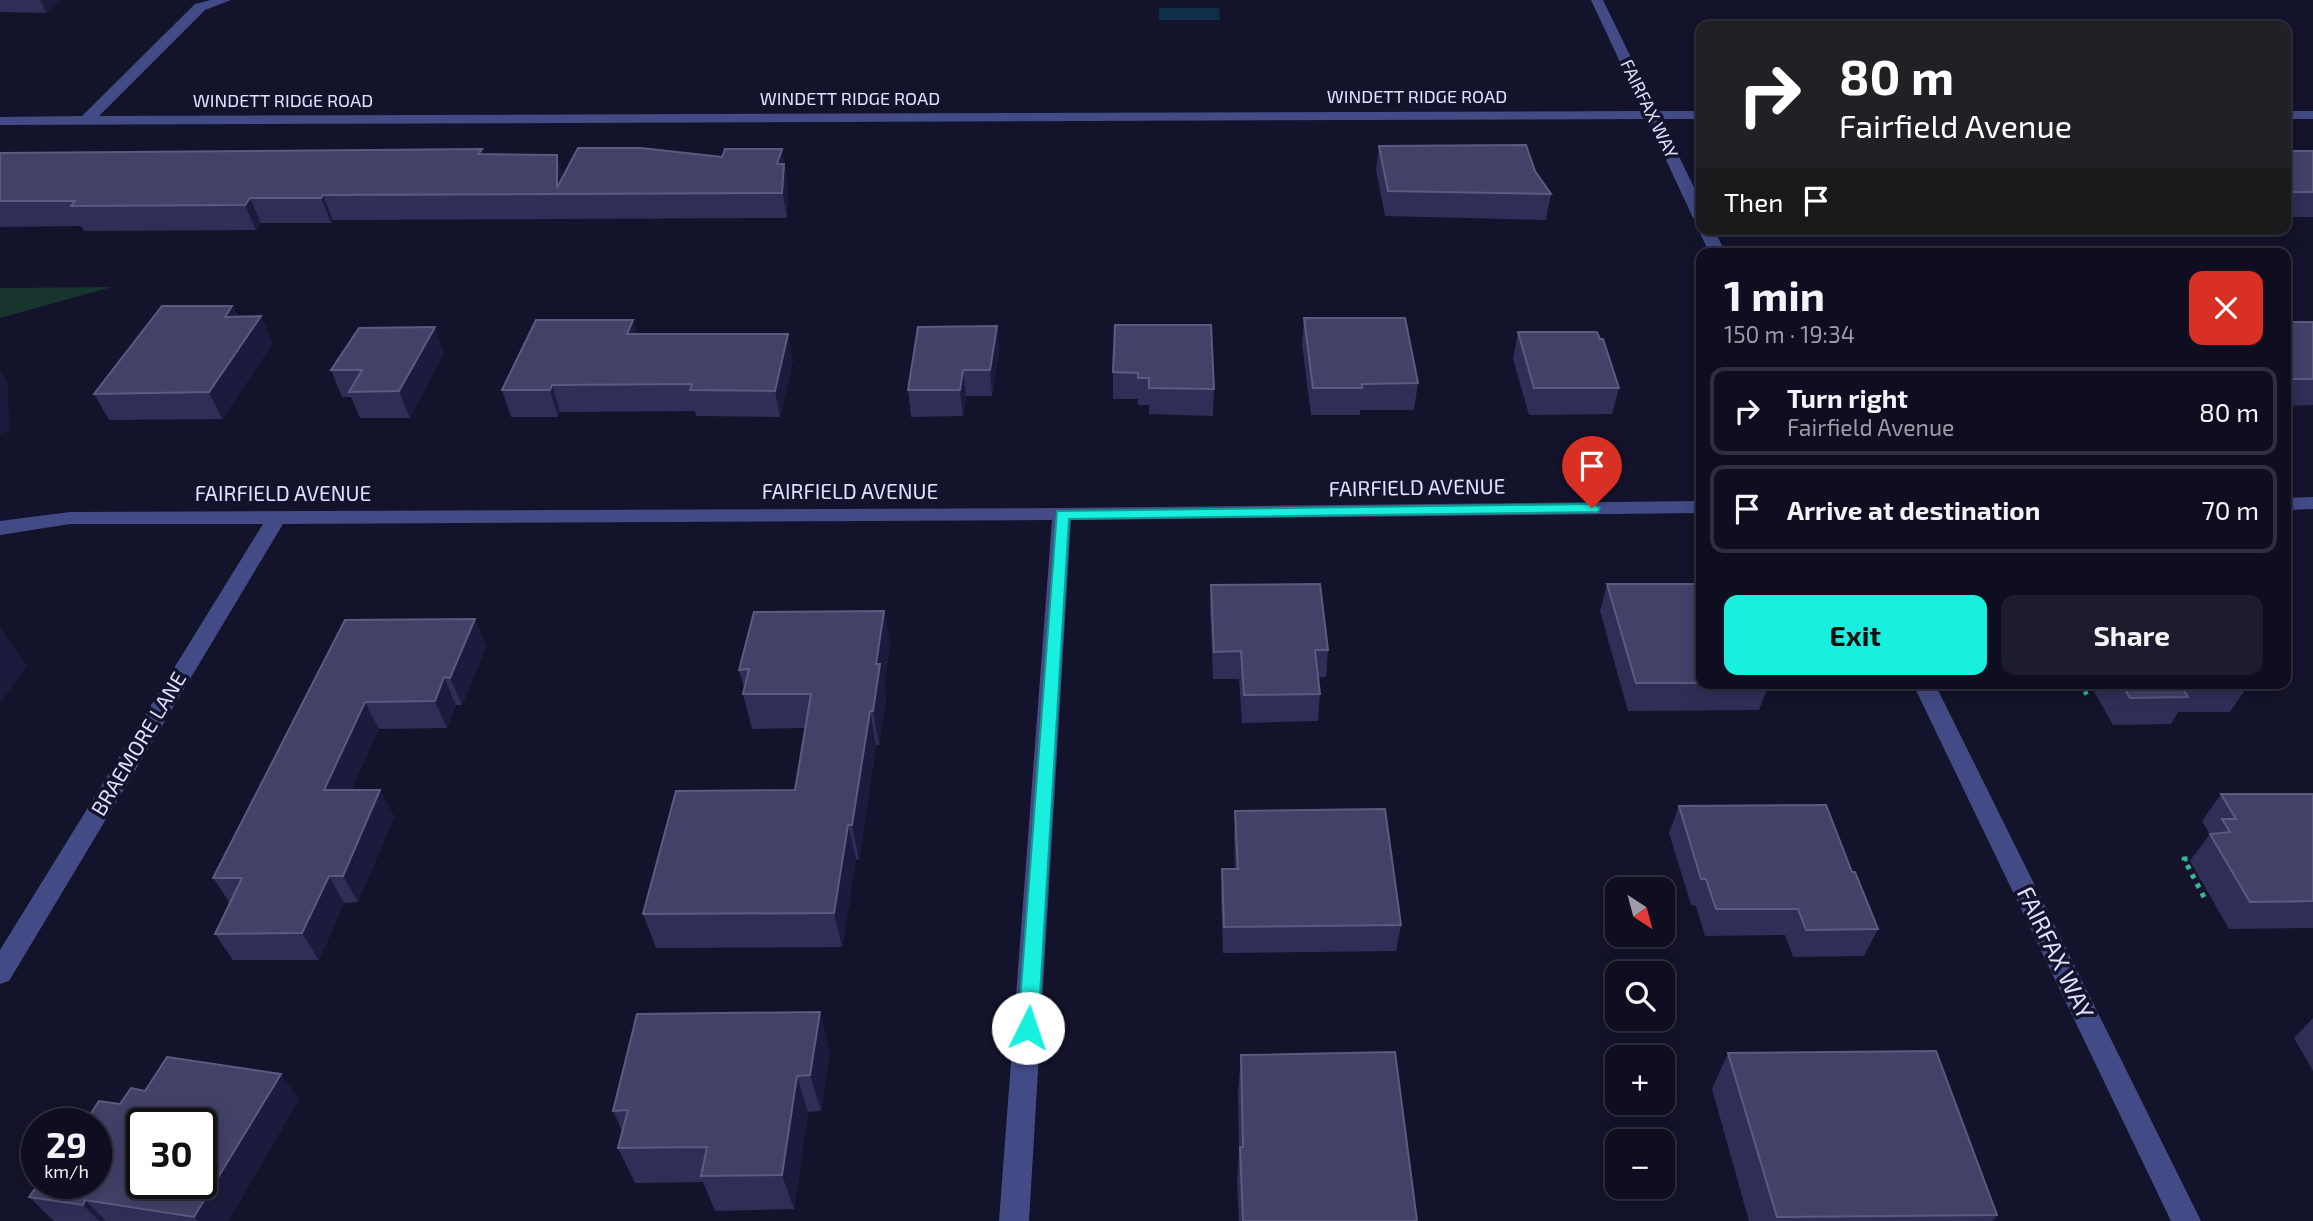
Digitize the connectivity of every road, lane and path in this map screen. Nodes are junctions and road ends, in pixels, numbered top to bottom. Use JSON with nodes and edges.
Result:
{"nodes":[{"id":1,"x":226,"y":0,"type":"edge"},
{"id":2,"x":1597,"y":0,"type":"edge"},
{"id":3,"x":195,"y":4,"type":"edge"},
{"id":4,"x":1652,"y":115,"type":"junction"},
{"id":5,"x":1696,"y":115,"type":"edge"},
{"id":6,"x":2291,"y":115,"type":"edge"},
{"id":7,"x":2313,"y":115,"type":"edge"},
{"id":8,"x":0,"y":121,"type":"edge"},
{"id":9,"x":86,"y":121,"type":"junction"},
{"id":10,"x":1696,"y":207,"type":"edge"},
{"id":11,"x":2313,"y":503,"type":"edge"},
{"id":12,"x":2291,"y":504,"type":"edge"},
{"id":13,"x":1696,"y":507,"type":"edge"},
{"id":14,"x":1062,"y":514,"type":"junction"},
{"id":15,"x":278,"y":516,"type":"junction"},
{"id":16,"x":0,"y":528,"type":"edge"},
{"id":17,"x":1926,"y":689,"type":"edge"},
{"id":18,"x":2084,"y":689,"type":"edge"},
{"id":19,"x":2089,"y":699,"type":"dead end"},
{"id":20,"x":2209,"y":857,"type":"edge"},
{"id":21,"x":2205,"y":899,"type":"dead end"},
{"id":22,"x":0,"y":973,"type":"edge"},
{"id":23,"x":1014,"y":1221,"type":"edge"},
{"id":24,"x":2186,"y":1221,"type":"edge"}],
"edges":[{"from":1,"to":3,"type":"street"},
{"from":2,"to":4,"type":"street","name":"FAIRFAX WAY"},
{"from":3,"to":9,"type":"street"},
{"from":4,"to":5,"type":"street","name":"WINDETT RIDGE ROAD"},
{"from":4,"to":9,"type":"street","name":"WINDETT RIDGE ROAD"},
{"from":4,"to":10,"type":"street","name":"FAIRFAX WAY"},
{"from":6,"to":7,"type":"street"},
{"from":8,"to":9,"type":"street","name":"WINDETT RIDGE ROAD"},
{"from":11,"to":12,"type":"street"},
{"from":13,"to":14,"type":"street","name":"FAIRFIELD AVENUE"},
{"from":14,"to":15,"type":"street","name":"FAIRFIELD AVENUE"},
{"from":14,"to":23,"type":"street"},
{"from":15,"to":16,"type":"street","name":"FAIRFIELD AVENUE"},
{"from":15,"to":22,"type":"street","name":"BRAEMORE LANE"},
{"from":17,"to":24,"type":"street","name":"FAIRFAX WAY"},
{"from":18,"to":19,"type":"path"},
{"from":20,"to":21,"type":"path"}]}
